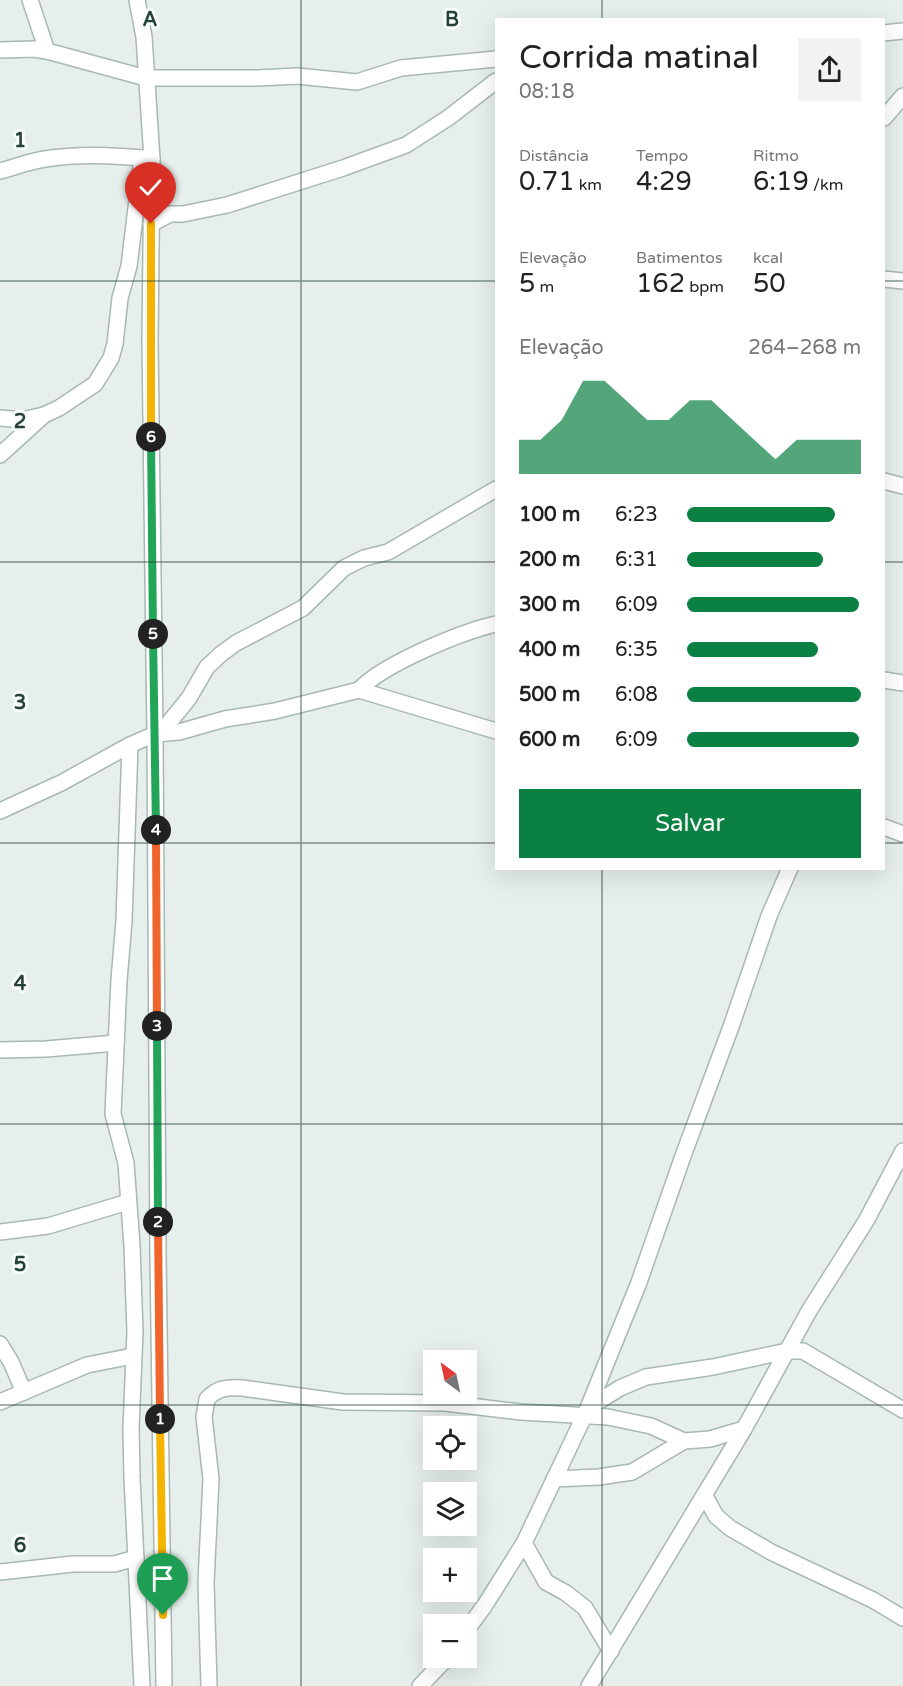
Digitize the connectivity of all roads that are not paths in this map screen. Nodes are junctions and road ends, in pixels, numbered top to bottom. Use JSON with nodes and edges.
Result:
{"nodes":[{"id":1,"x":30,"y":0,"type":"edge"},
{"id":2,"x":137,"y":0,"type":"edge"},
{"id":3,"x":903,"y":31,"type":"edge"},
{"id":4,"x":885,"y":33,"type":"edge"},
{"id":5,"x":0,"y":50,"type":"edge"},
{"id":6,"x":47,"y":51,"type":"junction"},
{"id":7,"x":495,"y":59,"type":"edge"},
{"id":8,"x":146,"y":78,"type":"junction"},
{"id":9,"x":495,"y":82,"type":"edge"},
{"id":10,"x":903,"y":96,"type":"edge"},
{"id":11,"x":885,"y":117,"type":"edge"},
{"id":12,"x":147,"y":158,"type":"junction"},
{"id":13,"x":0,"y":171,"type":"edge"},
{"id":14,"x":151,"y":224,"type":"junction"},
{"id":15,"x":885,"y":279,"type":"edge"},
{"id":16,"x":903,"y":281,"type":"edge"},
{"id":17,"x":45,"y":415,"type":"junction"},
{"id":18,"x":0,"y":418,"type":"edge"},
{"id":19,"x":0,"y":455,"type":"edge"},
{"id":20,"x":885,"y":481,"type":"edge"},
{"id":21,"x":903,"y":486,"type":"edge"},
{"id":22,"x":495,"y":490,"type":"edge"},
{"id":23,"x":495,"y":624,"type":"edge"},
{"id":24,"x":885,"y":680,"type":"edge"},
{"id":25,"x":903,"y":683,"type":"edge"},
{"id":26,"x":359,"y":690,"type":"junction"},
{"id":27,"x":495,"y":730,"type":"edge"},
{"id":28,"x":160,"y":733,"type":"junction"},
{"id":29,"x":130,"y":745,"type":"junction"},
{"id":30,"x":1,"y":808,"type":"edge"},
{"id":31,"x":885,"y":827,"type":"edge"},
{"id":32,"x":903,"y":834,"type":"edge"},
{"id":33,"x":789,"y":870,"type":"edge"},
{"id":34,"x":116,"y":1043,"type":"junction"},
{"id":35,"x":0,"y":1050,"type":"edge"},
{"id":36,"x":903,"y":1151,"type":"edge"},
{"id":37,"x":128,"y":1202,"type":"junction"},
{"id":38,"x":0,"y":1232,"type":"edge"},
{"id":39,"x":0,"y":1344,"type":"edge"},
{"id":40,"x":787,"y":1351,"type":"junction"},
{"id":41,"x":133,"y":1356,"type":"junction"},
{"id":42,"x":24,"y":1392,"type":"junction"},
{"id":43,"x":0,"y":1402,"type":"edge"},
{"id":44,"x":903,"y":1410,"type":"edge"},
{"id":45,"x":586,"y":1412,"type":"junction"},
{"id":46,"x":744,"y":1429,"type":"junction"},
{"id":47,"x":684,"y":1441,"type":"junction"},
{"id":48,"x":554,"y":1479,"type":"junction"},
{"id":49,"x":705,"y":1496,"type":"junction"},
{"id":50,"x":524,"y":1543,"type":"junction"},
{"id":51,"x":136,"y":1558,"type":"junction"},
{"id":52,"x":0,"y":1572,"type":"edge"},
{"id":53,"x":477,"y":1616,"type":"edge"},
{"id":54,"x":903,"y":1618,"type":"edge"},
{"id":55,"x":611,"y":1651,"type":"junction"},
{"id":56,"x":437,"y":1668,"type":"edge"},
{"id":57,"x":142,"y":1686,"type":"edge"},
{"id":58,"x":164,"y":1686,"type":"edge"},
{"id":59,"x":209,"y":1686,"type":"edge"},
{"id":60,"x":420,"y":1686,"type":"edge"},
{"id":61,"x":589,"y":1686,"type":"edge"}],
"edges":[{"from":1,"to":6,"type":"street"},
{"from":2,"to":8,"type":"street"},
{"from":3,"to":4,"type":"street"},
{"from":5,"to":6,"type":"street"},
{"from":6,"to":8,"type":"street"},
{"from":7,"to":8,"type":"street"},
{"from":8,"to":12,"type":"street"},
{"from":9,"to":14,"type":"street"},
{"from":10,"to":11,"type":"street"},
{"from":12,"to":13,"type":"street"},
{"from":12,"to":14,"type":"street"},
{"from":12,"to":17,"type":"street"},
{"from":14,"to":28,"type":"street"},
{"from":15,"to":16,"type":"street"},
{"from":17,"to":18,"type":"street"},
{"from":17,"to":19,"type":"street"},
{"from":20,"to":21,"type":"street"},
{"from":22,"to":28,"type":"street"},
{"from":23,"to":26,"type":"street"},
{"from":24,"to":25,"type":"street"},
{"from":26,"to":27,"type":"street"},
{"from":26,"to":28,"type":"street"},
{"from":28,"to":29,"type":"street"},
{"from":28,"to":58,"type":"street"},
{"from":29,"to":30,"type":"street"},
{"from":29,"to":34,"type":"street"},
{"from":31,"to":32,"type":"street"},
{"from":33,"to":45,"type":"street"},
{"from":34,"to":35,"type":"street"},
{"from":34,"to":37,"type":"street"},
{"from":36,"to":40,"type":"street"},
{"from":37,"to":38,"type":"street"},
{"from":37,"to":41,"type":"street"},
{"from":39,"to":42,"type":"street"},
{"from":40,"to":44,"type":"street"},
{"from":40,"to":45,"type":"street"},
{"from":40,"to":46,"type":"street"},
{"from":41,"to":42,"type":"street"},
{"from":41,"to":51,"type":"street"},
{"from":42,"to":43,"type":"street"},
{"from":45,"to":47,"type":"street"},
{"from":45,"to":48,"type":"street"},
{"from":45,"to":59,"type":"street"},
{"from":46,"to":47,"type":"street"},
{"from":46,"to":49,"type":"street"},
{"from":47,"to":48,"type":"street"},
{"from":48,"to":50,"type":"street"},
{"from":49,"to":54,"type":"street"},
{"from":49,"to":55,"type":"street"},
{"from":50,"to":53,"type":"street"},
{"from":50,"to":55,"type":"street"},
{"from":51,"to":52,"type":"street"},
{"from":51,"to":57,"type":"street"},
{"from":55,"to":61,"type":"street"},
{"from":56,"to":60,"type":"street"}]}
